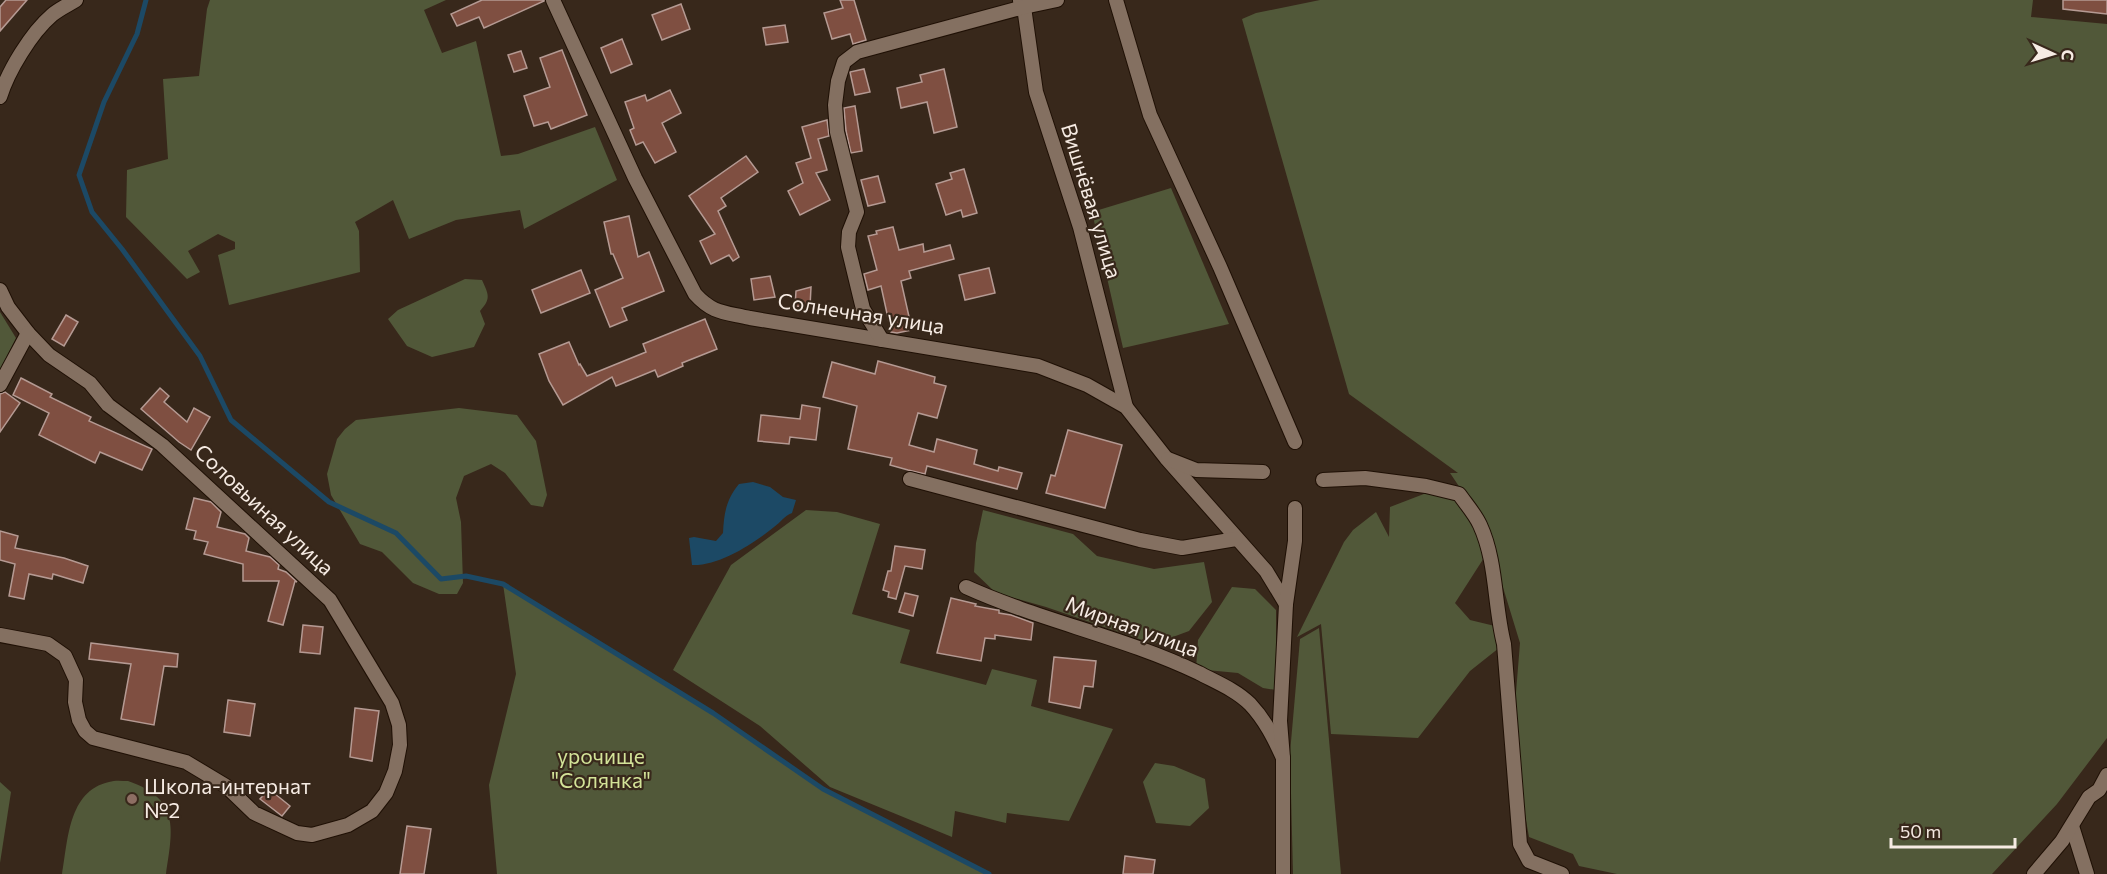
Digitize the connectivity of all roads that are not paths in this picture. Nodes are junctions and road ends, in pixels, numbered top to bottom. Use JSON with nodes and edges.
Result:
{"nodes":[{"id":1,"x":76,"y":0,"type":"edge"},
{"id":2,"x":553,"y":0,"type":"edge"},
{"id":3,"x":1058,"y":0,"type":"edge"},
{"id":4,"x":1116,"y":0,"type":"edge"},
{"id":5,"x":1022,"y":3,"type":"edge"},
{"id":6,"x":0,"y":97,"type":"edge"},
{"id":7,"x":0,"y":290,"type":"edge"},
{"id":8,"x":28,"y":333,"type":"junction"},
{"id":9,"x":882,"y":340,"type":"junction"},
{"id":10,"x":0,"y":385,"type":"edge"},
{"id":11,"x":1126,"y":407,"type":"junction"},
{"id":12,"x":1295,"y":442,"type":"dead end"},
{"id":13,"x":1166,"y":458,"type":"junction"},
{"id":14,"x":1263,"y":472,"type":"dead end"},
{"id":15,"x":910,"y":479,"type":"dead end"},
{"id":16,"x":1323,"y":480,"type":"dead end"},
{"id":17,"x":1295,"y":507,"type":"dead end"},
{"id":18,"x":1236,"y":539,"type":"junction"},
{"id":19,"x":966,"y":587,"type":"dead end"},
{"id":20,"x":1287,"y":604,"type":"junction"},
{"id":21,"x":0,"y":635,"type":"edge"},
{"id":22,"x":1283,"y":758,"type":"junction"},
{"id":23,"x":2107,"y":775,"type":"edge"},
{"id":24,"x":2072,"y":826,"type":"junction"},
{"id":25,"x":1283,"y":874,"type":"edge"},
{"id":26,"x":1562,"y":874,"type":"edge"},
{"id":27,"x":2034,"y":874,"type":"edge"},
{"id":28,"x":2087,"y":874,"type":"edge"}],
"edges":[{"from":1,"to":6,"type":"street"},
{"from":2,"to":9,"type":"street","name":"Солнечная улица"},
{"from":3,"to":5,"type":"street"},
{"from":4,"to":12,"type":"street"},
{"from":5,"to":9,"type":"street"},
{"from":5,"to":11,"type":"street","name":"Вишнёвая улица"},
{"from":7,"to":8,"type":"street","name":"Соловьиная улица"},
{"from":8,"to":10,"type":"street"},
{"from":8,"to":21,"type":"street","name":"Соловьиная улица"},
{"from":9,"to":11,"type":"street","name":"Солнечная улица"},
{"from":11,"to":13,"type":"street","name":"Солнечная улица"},
{"from":13,"to":14,"type":"street"},
{"from":13,"to":18,"type":"street","name":"Солнечная улица"},
{"from":15,"to":18,"type":"street"},
{"from":16,"to":26,"type":"street"},
{"from":17,"to":20,"type":"street"},
{"from":18,"to":20,"type":"street","name":"Солнечная улица"},
{"from":19,"to":22,"type":"street","name":"Мирная улица"},
{"from":20,"to":22,"type":"street"},
{"from":22,"to":25,"type":"street"},
{"from":23,"to":24,"type":"street"},
{"from":24,"to":27,"type":"street"},
{"from":24,"to":28,"type":"street"}]}
